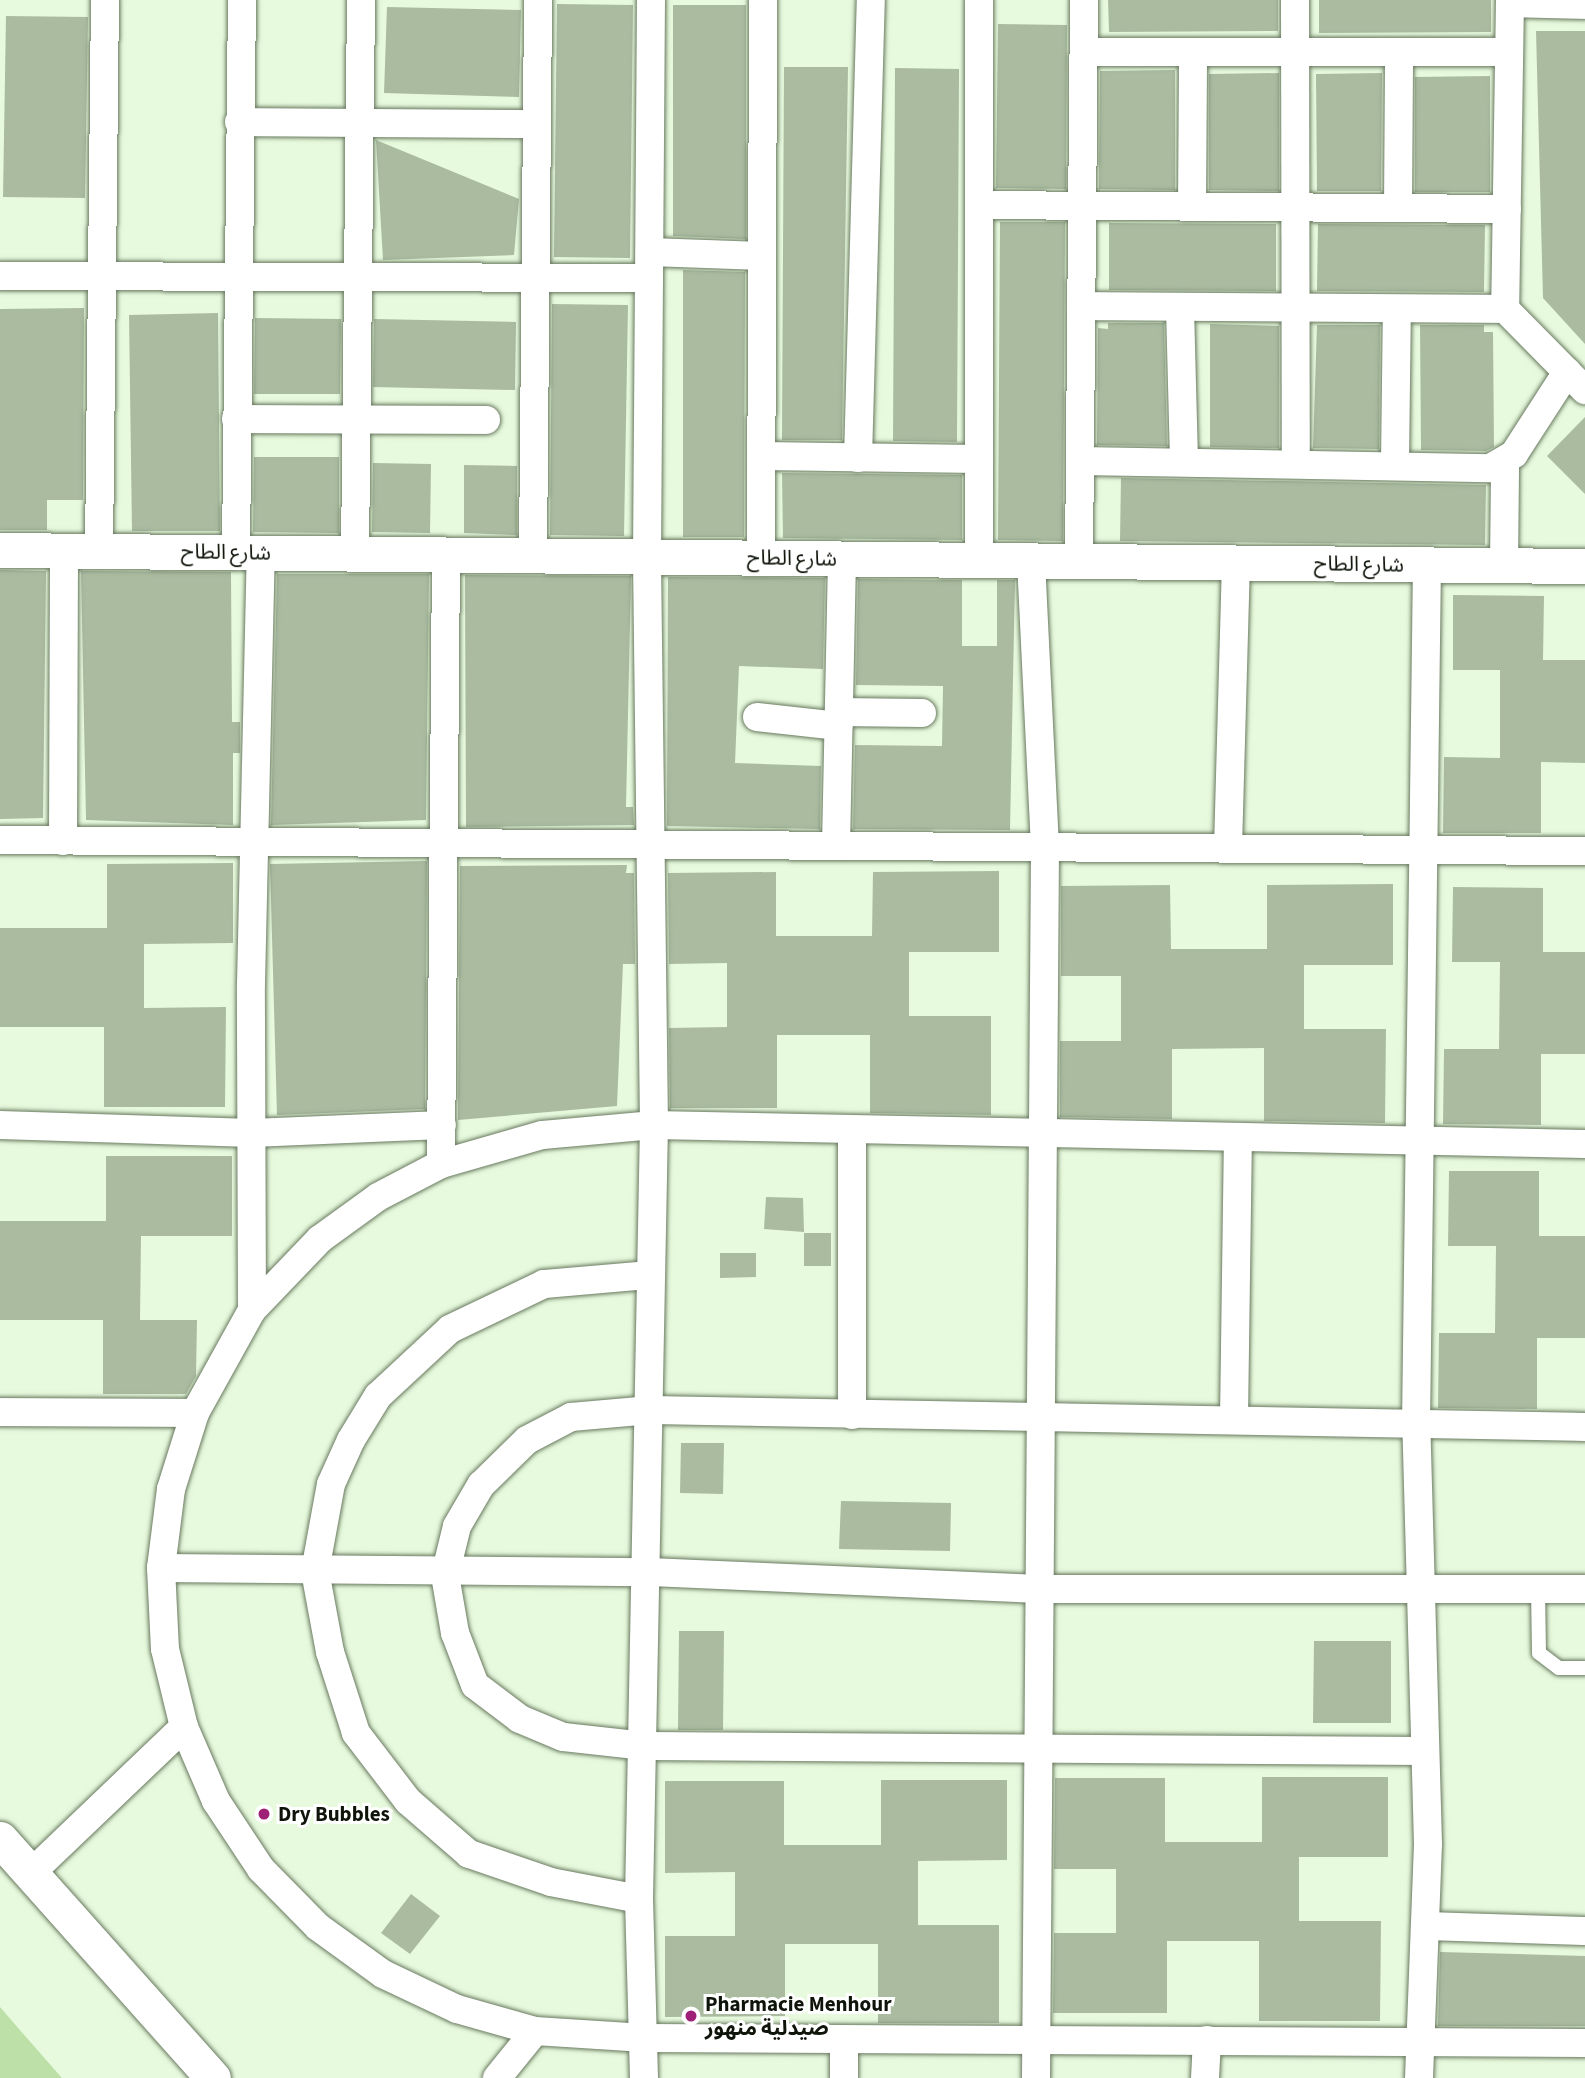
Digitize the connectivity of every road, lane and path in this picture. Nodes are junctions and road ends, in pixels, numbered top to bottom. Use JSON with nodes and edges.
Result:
{"nodes":[{"id":1,"x":105,"y":0,"type":"edge"},
{"id":2,"x":242,"y":0,"type":"edge"},
{"id":3,"x":361,"y":0,"type":"edge"},
{"id":4,"x":538,"y":0,"type":"edge"},
{"id":5,"x":651,"y":0,"type":"edge"},
{"id":6,"x":764,"y":0,"type":"edge"},
{"id":7,"x":871,"y":0,"type":"edge"},
{"id":8,"x":979,"y":0,"type":"edge"},
{"id":9,"x":1084,"y":0,"type":"edge"},
{"id":10,"x":1294,"y":0,"type":"edge"},
{"id":11,"x":1510,"y":1,"type":"edge"},
{"id":12,"x":1585,"y":5,"type":"edge"},
{"id":13,"x":1084,"y":52,"type":"junction"},
{"id":14,"x":1193,"y":52,"type":"junction"},
{"id":15,"x":1295,"y":52,"type":"junction"},
{"id":16,"x":1398,"y":52,"type":"junction"},
{"id":17,"x":1509,"y":52,"type":"junction"},
{"id":18,"x":360,"y":121,"type":"junction"},
{"id":19,"x":239,"y":122,"type":"junction"},
{"id":20,"x":537,"y":124,"type":"junction"},
{"id":21,"x":979,"y":205,"type":"junction"},
{"id":22,"x":1082,"y":206,"type":"junction"},
{"id":23,"x":1192,"y":207,"type":"junction"},
{"id":24,"x":1295,"y":207,"type":"junction"},
{"id":25,"x":1398,"y":208,"type":"junction"},
{"id":26,"x":1507,"y":209,"type":"junction"},
{"id":27,"x":762,"y":256,"type":"junction"},
{"id":28,"x":649,"y":265,"type":"junction"},
{"id":29,"x":0,"y":276,"type":"edge"},
{"id":30,"x":102,"y":276,"type":"junction"},
{"id":31,"x":240,"y":277,"type":"junction"},
{"id":32,"x":358,"y":277,"type":"junction"},
{"id":33,"x":535,"y":278,"type":"junction"},
{"id":34,"x":1081,"y":306,"type":"junction"},
{"id":35,"x":1180,"y":308,"type":"junction"},
{"id":36,"x":1295,"y":309,"type":"junction"},
{"id":37,"x":1505,"y":309,"type":"junction"},
{"id":38,"x":1397,"y":310,"type":"junction"},
{"id":39,"x":1576,"y":381,"type":"edge"},
{"id":40,"x":236,"y":419,"type":"junction"},
{"id":41,"x":356,"y":419,"type":"junction"},
{"id":42,"x":486,"y":420,"type":"dead end"},
{"id":43,"x":761,"y":456,"type":"junction"},
{"id":44,"x":858,"y":458,"type":"junction"},
{"id":45,"x":979,"y":459,"type":"junction"},
{"id":46,"x":1080,"y":461,"type":"junction"},
{"id":47,"x":1184,"y":461,"type":"junction"},
{"id":48,"x":1296,"y":461,"type":"junction"},
{"id":49,"x":1395,"y":463,"type":"junction"},
{"id":50,"x":1505,"y":464,"type":"junction"},
{"id":51,"x":0,"y":550,"type":"edge"},
{"id":52,"x":64,"y":550,"type":"junction"},
{"id":53,"x":99,"y":551,"type":"junction"},
{"id":54,"x":249,"y":552,"type":"junction"},
{"id":55,"x":355,"y":554,"type":"junction"},
{"id":56,"x":446,"y":555,"type":"junction"},
{"id":57,"x":533,"y":555,"type":"junction"},
{"id":58,"x":647,"y":557,"type":"junction"},
{"id":59,"x":761,"y":558,"type":"junction"},
{"id":60,"x":842,"y":559,"type":"junction"},
{"id":61,"x":979,"y":560,"type":"junction"},
{"id":62,"x":1031,"y":561,"type":"junction"},
{"id":63,"x":1079,"y":561,"type":"junction"},
{"id":64,"x":1236,"y":563,"type":"junction"},
{"id":65,"x":1427,"y":565,"type":"junction"},
{"id":66,"x":1504,"y":566,"type":"junction"},
{"id":67,"x":1585,"y":566,"type":"edge"},
{"id":68,"x":922,"y":713,"type":"dead end"},
{"id":69,"x":757,"y":717,"type":"dead end"},
{"id":70,"x":839,"y":719,"type":"junction"},
{"id":71,"x":0,"y":840,"type":"edge"},
{"id":72,"x":63,"y":841,"type":"junction"},
{"id":73,"x":652,"y":842,"type":"junction"},
{"id":74,"x":254,"y":843,"type":"junction"},
{"id":75,"x":444,"y":843,"type":"junction"},
{"id":76,"x":836,"y":846,"type":"junction"},
{"id":77,"x":1227,"y":848,"type":"junction"},
{"id":78,"x":1423,"y":850,"type":"junction"},
{"id":79,"x":1045,"y":851,"type":"junction"},
{"id":80,"x":1585,"y":851,"type":"edge"},
{"id":81,"x":0,"y":1125,"type":"edge"},
{"id":82,"x":442,"y":1125,"type":"junction"},
{"id":83,"x":654,"y":1125,"type":"junction"},
{"id":84,"x":852,"y":1132,"type":"junction"},
{"id":85,"x":252,"y":1133,"type":"junction"},
{"id":86,"x":1044,"y":1138,"type":"junction"},
{"id":87,"x":1238,"y":1139,"type":"junction"},
{"id":88,"x":1420,"y":1142,"type":"junction"},
{"id":89,"x":1585,"y":1144,"type":"edge"},
{"id":90,"x":442,"y":1164,"type":"junction"},
{"id":91,"x":648,"y":1275,"type":"junction"},
{"id":92,"x":252,"y":1310,"type":"junction"},
{"id":93,"x":651,"y":1410,"type":"junction"},
{"id":94,"x":0,"y":1412,"type":"edge"},
{"id":95,"x":195,"y":1413,"type":"junction"},
{"id":96,"x":852,"y":1415,"type":"junction"},
{"id":97,"x":1234,"y":1419,"type":"junction"},
{"id":98,"x":1043,"y":1421,"type":"junction"},
{"id":99,"x":1416,"y":1426,"type":"junction"},
{"id":100,"x":1585,"y":1427,"type":"edge"},
{"id":101,"x":161,"y":1568,"type":"junction"},
{"id":102,"x":315,"y":1571,"type":"junction"},
{"id":103,"x":650,"y":1572,"type":"junction"},
{"id":104,"x":445,"y":1575,"type":"junction"},
{"id":105,"x":1423,"y":1585,"type":"junction"},
{"id":106,"x":1040,"y":1589,"type":"junction"},
{"id":107,"x":1538,"y":1589,"type":"junction"},
{"id":108,"x":1585,"y":1589,"type":"edge"},
{"id":109,"x":1585,"y":1668,"type":"edge"},
{"id":110,"x":184,"y":1727,"type":"junction"},
{"id":111,"x":645,"y":1746,"type":"junction"},
{"id":112,"x":1042,"y":1746,"type":"junction"},
{"id":113,"x":1423,"y":1751,"type":"junction"},
{"id":114,"x":0,"y":1839,"type":"edge"},
{"id":115,"x":30,"y":1874,"type":"junction"},
{"id":116,"x":639,"y":1899,"type":"junction"},
{"id":117,"x":1425,"y":1926,"type":"junction"},
{"id":118,"x":1585,"y":1931,"type":"edge"},
{"id":119,"x":535,"y":2031,"type":"junction"},
{"id":120,"x":645,"y":2038,"type":"junction"},
{"id":121,"x":1037,"y":2039,"type":"junction"},
{"id":122,"x":844,"y":2040,"type":"junction"},
{"id":123,"x":1207,"y":2040,"type":"junction"},
{"id":124,"x":1420,"y":2042,"type":"junction"},
{"id":125,"x":1585,"y":2043,"type":"edge"},
{"id":126,"x":213,"y":2078,"type":"edge"},
{"id":127,"x":497,"y":2078,"type":"edge"},
{"id":128,"x":644,"y":2078,"type":"edge"},
{"id":129,"x":844,"y":2078,"type":"edge"},
{"id":130,"x":1036,"y":2078,"type":"edge"},
{"id":131,"x":1205,"y":2078,"type":"edge"},
{"id":132,"x":1419,"y":2078,"type":"edge"}],
"edges":[{"from":1,"to":30,"type":"street"},
{"from":2,"to":19,"type":"street"},
{"from":3,"to":18,"type":"street"},
{"from":4,"to":20,"type":"street"},
{"from":5,"to":28,"type":"street"},
{"from":6,"to":27,"type":"street"},
{"from":7,"to":44,"type":"street"},
{"from":8,"to":21,"type":"street"},
{"from":9,"to":13,"type":"street"},
{"from":10,"to":15,"type":"street"},
{"from":11,"to":12,"type":"street"},
{"from":11,"to":17,"type":"street"},
{"from":13,"to":14,"type":"street"},
{"from":13,"to":22,"type":"street"},
{"from":14,"to":15,"type":"street"},
{"from":14,"to":23,"type":"street"},
{"from":15,"to":16,"type":"street"},
{"from":15,"to":24,"type":"street"},
{"from":16,"to":17,"type":"street"},
{"from":16,"to":25,"type":"street"},
{"from":17,"to":26,"type":"street"},
{"from":18,"to":19,"type":"street"},
{"from":18,"to":20,"type":"street"},
{"from":18,"to":32,"type":"street"},
{"from":19,"to":31,"type":"street"},
{"from":20,"to":33,"type":"street"},
{"from":21,"to":22,"type":"street"},
{"from":21,"to":45,"type":"street"},
{"from":22,"to":23,"type":"street"},
{"from":22,"to":34,"type":"street"},
{"from":23,"to":24,"type":"street"},
{"from":24,"to":25,"type":"street"},
{"from":24,"to":36,"type":"street"},
{"from":25,"to":26,"type":"street"},
{"from":26,"to":37,"type":"street"},
{"from":27,"to":28,"type":"street"},
{"from":27,"to":43,"type":"street"},
{"from":28,"to":33,"type":"street"},
{"from":28,"to":58,"type":"street"},
{"from":29,"to":30,"type":"street"},
{"from":30,"to":31,"type":"street"},
{"from":30,"to":53,"type":"street"},
{"from":31,"to":32,"type":"street"},
{"from":31,"to":40,"type":"street"},
{"from":32,"to":33,"type":"street"},
{"from":32,"to":41,"type":"street"},
{"from":33,"to":57,"type":"street"},
{"from":34,"to":35,"type":"street"},
{"from":34,"to":46,"type":"street"},
{"from":35,"to":36,"type":"street"},
{"from":35,"to":47,"type":"street"},
{"from":36,"to":38,"type":"street"},
{"from":36,"to":48,"type":"street"},
{"from":37,"to":38,"type":"street"},
{"from":37,"to":39,"type":"street"},
{"from":38,"to":49,"type":"street"},
{"from":39,"to":50,"type":"street"},
{"from":40,"to":41,"type":"street"},
{"from":40,"to":54,"type":"street"},
{"from":41,"to":42,"type":"street"},
{"from":41,"to":55,"type":"street"},
{"from":43,"to":44,"type":"street"},
{"from":43,"to":59,"type":"street"},
{"from":44,"to":45,"type":"street"},
{"from":45,"to":61,"type":"street"},
{"from":46,"to":47,"type":"street"},
{"from":46,"to":63,"type":"street"},
{"from":47,"to":48,"type":"street"},
{"from":48,"to":49,"type":"street"},
{"from":49,"to":50,"type":"street"},
{"from":50,"to":66,"type":"street"},
{"from":51,"to":52,"type":"street","name":"شارع الطاح"},
{"from":52,"to":53,"type":"street","name":"شارع الطاح"},
{"from":52,"to":72,"type":"street"},
{"from":53,"to":54,"type":"street","name":"شارع الطاح"},
{"from":54,"to":55,"type":"street","name":"شارع الطاح"},
{"from":54,"to":74,"type":"street"},
{"from":55,"to":56,"type":"street","name":"شارع الطاح"},
{"from":56,"to":57,"type":"street","name":"شارع الطاح"},
{"from":56,"to":75,"type":"street"},
{"from":57,"to":58,"type":"street","name":"شارع الطاح"},
{"from":58,"to":59,"type":"street","name":"شارع الطاح"},
{"from":58,"to":73,"type":"street"},
{"from":59,"to":60,"type":"street","name":"شارع الطاح"},
{"from":60,"to":61,"type":"street","name":"شارع الطاح"},
{"from":60,"to":70,"type":"street"},
{"from":61,"to":62,"type":"street","name":"شارع الطاح"},
{"from":62,"to":63,"type":"street","name":"شارع الطاح"},
{"from":62,"to":79,"type":"street"},
{"from":63,"to":64,"type":"street","name":"شارع الطاح"},
{"from":64,"to":65,"type":"street","name":"شارع الطاح"},
{"from":64,"to":77,"type":"street"},
{"from":65,"to":66,"type":"street","name":"شارع الطاح"},
{"from":65,"to":78,"type":"street"},
{"from":66,"to":67,"type":"street","name":"شارع الطاح"},
{"from":68,"to":70,"type":"street"},
{"from":69,"to":70,"type":"street"},
{"from":70,"to":76,"type":"street"},
{"from":71,"to":72,"type":"street"},
{"from":72,"to":74,"type":"street"},
{"from":73,"to":75,"type":"street"},
{"from":73,"to":76,"type":"street"},
{"from":73,"to":83,"type":"street"},
{"from":74,"to":75,"type":"street"},
{"from":74,"to":85,"type":"street"},
{"from":75,"to":82,"type":"street"},
{"from":76,"to":79,"type":"street"},
{"from":77,"to":78,"type":"street"},
{"from":77,"to":79,"type":"street"},
{"from":78,"to":80,"type":"street"},
{"from":78,"to":88,"type":"street"},
{"from":79,"to":86,"type":"street"},
{"from":81,"to":85,"type":"street"},
{"from":82,"to":85,"type":"street"},
{"from":82,"to":90,"type":"street"},
{"from":83,"to":84,"type":"street"},
{"from":83,"to":90,"type":"street"},
{"from":83,"to":91,"type":"street"},
{"from":84,"to":86,"type":"street"},
{"from":84,"to":96,"type":"street"},
{"from":85,"to":92,"type":"street"},
{"from":86,"to":87,"type":"street"},
{"from":86,"to":98,"type":"street"},
{"from":87,"to":88,"type":"street"},
{"from":87,"to":97,"type":"street"},
{"from":88,"to":89,"type":"street"},
{"from":88,"to":99,"type":"street"},
{"from":90,"to":92,"type":"street"},
{"from":91,"to":93,"type":"street"},
{"from":91,"to":102,"type":"street"},
{"from":92,"to":95,"type":"street"},
{"from":93,"to":96,"type":"street"},
{"from":93,"to":103,"type":"street"},
{"from":93,"to":104,"type":"street"},
{"from":94,"to":95,"type":"street"},
{"from":95,"to":101,"type":"street"},
{"from":96,"to":98,"type":"street"},
{"from":97,"to":98,"type":"street"},
{"from":97,"to":99,"type":"street"},
{"from":98,"to":106,"type":"street"},
{"from":99,"to":100,"type":"street"},
{"from":99,"to":105,"type":"street"},
{"from":101,"to":102,"type":"street"},
{"from":101,"to":110,"type":"street"},
{"from":102,"to":104,"type":"street"},
{"from":102,"to":116,"type":"street"},
{"from":103,"to":104,"type":"street"},
{"from":103,"to":106,"type":"street"},
{"from":103,"to":111,"type":"street"},
{"from":104,"to":111,"type":"street"},
{"from":105,"to":106,"type":"street"},
{"from":105,"to":107,"type":"street"},
{"from":105,"to":113,"type":"street"},
{"from":106,"to":112,"type":"street"},
{"from":107,"to":108,"type":"street"},
{"from":107,"to":109,"type":"lane"},
{"from":110,"to":115,"type":"street"},
{"from":110,"to":119,"type":"street"},
{"from":111,"to":112,"type":"street"},
{"from":111,"to":116,"type":"street"},
{"from":112,"to":113,"type":"street"},
{"from":112,"to":121,"type":"street"},
{"from":113,"to":117,"type":"street"},
{"from":114,"to":115,"type":"street"},
{"from":115,"to":126,"type":"street"},
{"from":116,"to":120,"type":"street"},
{"from":117,"to":118,"type":"street"},
{"from":117,"to":124,"type":"street"},
{"from":119,"to":120,"type":"street"},
{"from":119,"to":127,"type":"street"},
{"from":120,"to":122,"type":"street"},
{"from":120,"to":128,"type":"street"},
{"from":121,"to":122,"type":"street"},
{"from":121,"to":123,"type":"street"},
{"from":121,"to":130,"type":"street"},
{"from":122,"to":129,"type":"street"},
{"from":123,"to":124,"type":"street"},
{"from":123,"to":131,"type":"street"},
{"from":124,"to":125,"type":"street"},
{"from":124,"to":132,"type":"street"}]}
